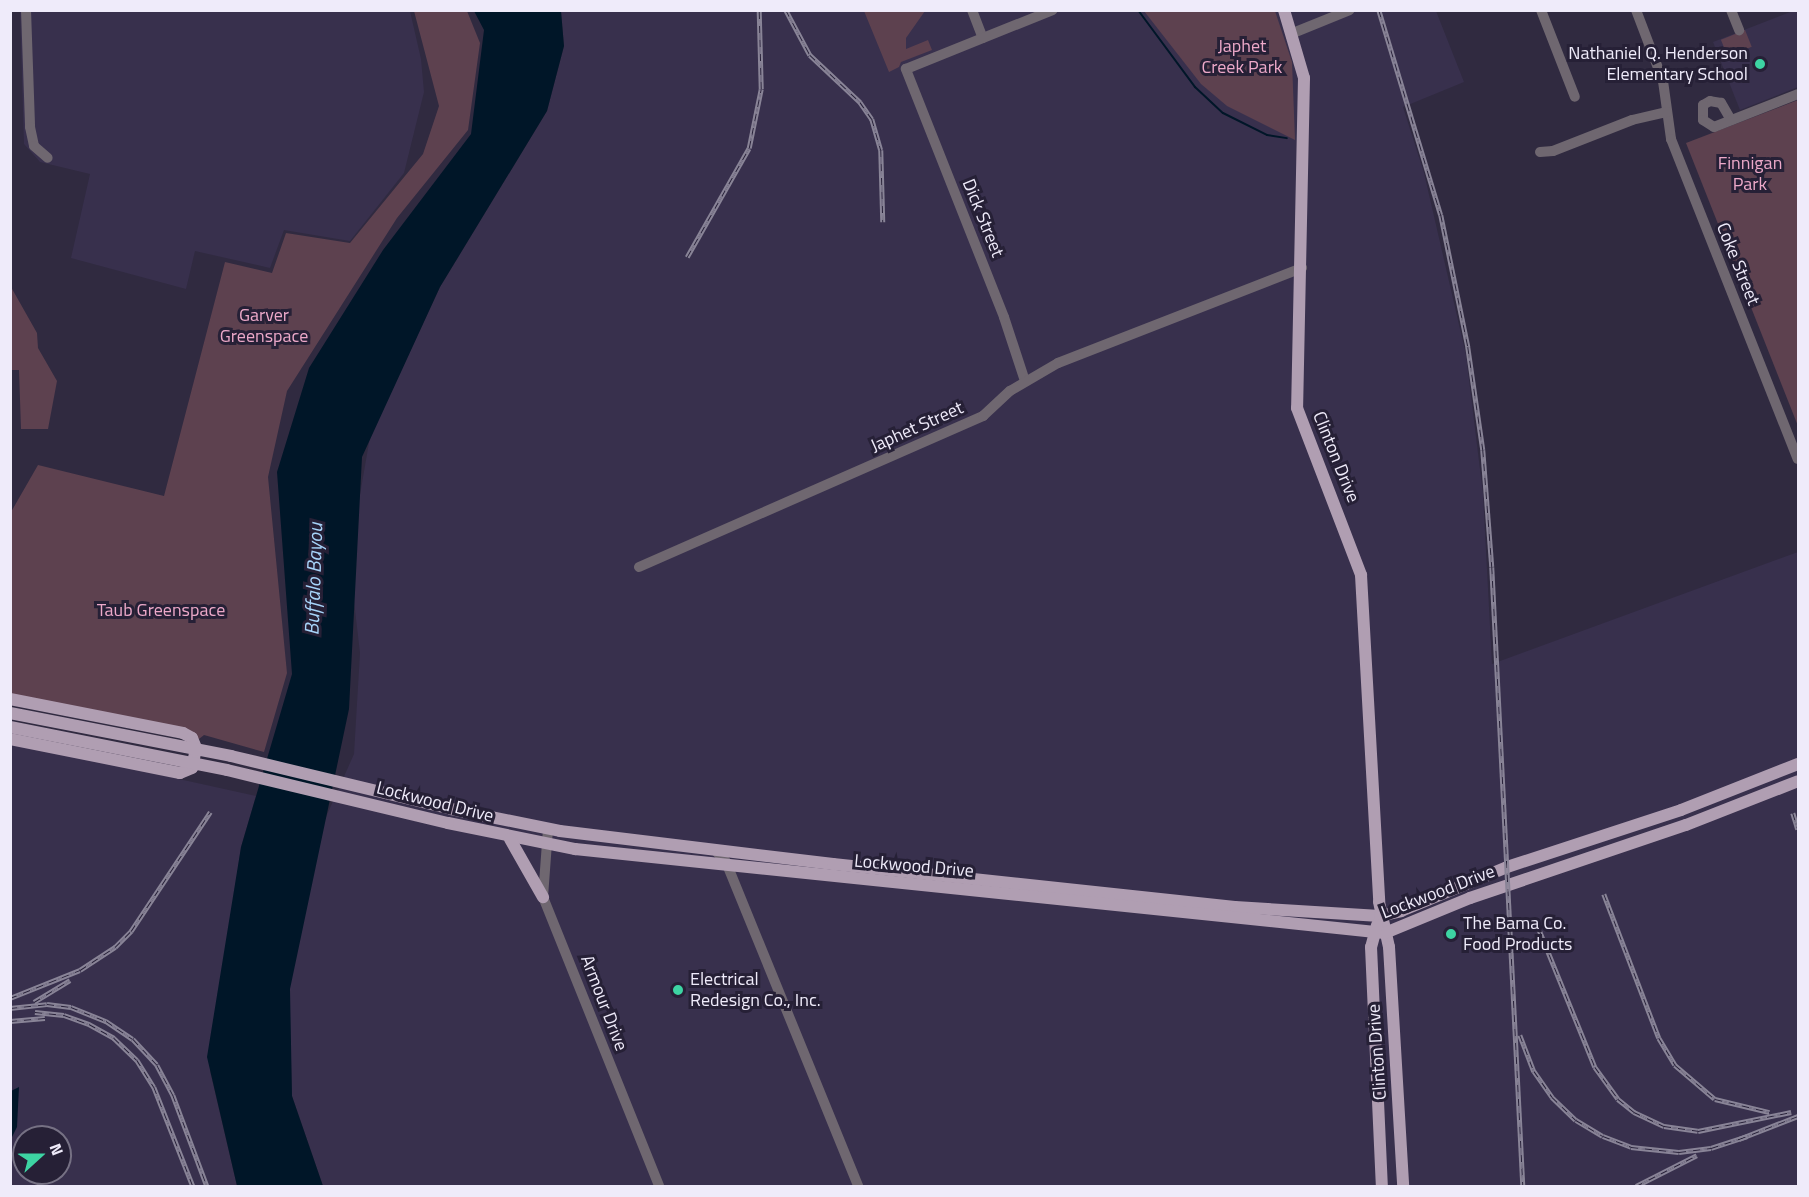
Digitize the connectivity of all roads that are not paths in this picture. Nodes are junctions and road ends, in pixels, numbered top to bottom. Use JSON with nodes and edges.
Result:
{"nodes":[{"id":1,"x":26,"y":10,"type":"edge"},
{"id":2,"x":972,"y":10,"type":"edge"},
{"id":3,"x":1053,"y":10,"type":"edge"},
{"id":4,"x":1284,"y":10,"type":"edge"},
{"id":5,"x":1350,"y":10,"type":"edge"},
{"id":6,"x":1542,"y":10,"type":"edge"},
{"id":7,"x":1636,"y":10,"type":"edge"},
{"id":8,"x":1731,"y":10,"type":"edge"},
{"id":9,"x":1739,"y":30,"type":"dead end"},
{"id":10,"x":1293,"y":33,"type":"junction"},
{"id":11,"x":983,"y":38,"type":"junction"},
{"id":12,"x":1798,"y":94,"type":"edge"},
{"id":13,"x":1575,"y":97,"type":"dead end"},
{"id":14,"x":1666,"y":112,"type":"junction"},
{"id":15,"x":1731,"y":120,"type":"dead end"},
{"id":16,"x":1540,"y":152,"type":"dead end"},
{"id":17,"x":48,"y":158,"type":"dead end"},
{"id":18,"x":1302,"y":268,"type":"junction"},
{"id":19,"x":1025,"y":381,"type":"junction"},
{"id":20,"x":1798,"y":459,"type":"edge"},
{"id":21,"x":639,"y":567,"type":"dead end"},
{"id":22,"x":10,"y":699,"type":"edge"},
{"id":23,"x":10,"y":713,"type":"edge"},
{"id":24,"x":10,"y":727,"type":"edge"},
{"id":25,"x":10,"y":739,"type":"edge"},
{"id":26,"x":1798,"y":764,"type":"edge"},
{"id":27,"x":1798,"y":781,"type":"edge"},
{"id":28,"x":548,"y":829,"type":"junction"},
{"id":29,"x":510,"y":839,"type":"junction"},
{"id":30,"x":545,"y":844,"type":"junction"},
{"id":31,"x":714,"y":849,"type":"junction"},
{"id":32,"x":726,"y":862,"type":"junction"},
{"id":33,"x":832,"y":871,"type":"junction"},
{"id":34,"x":543,"y":897,"type":"junction"},
{"id":35,"x":1264,"y":909,"type":"junction"},
{"id":36,"x":1207,"y":910,"type":"junction"},
{"id":37,"x":1380,"y":916,"type":"junction"},
{"id":38,"x":1263,"y":923,"type":"junction"},
{"id":39,"x":1380,"y":933,"type":"junction"},
{"id":40,"x":659,"y":1186,"type":"edge"},
{"id":41,"x":858,"y":1186,"type":"edge"},
{"id":42,"x":1382,"y":1186,"type":"edge"},
{"id":43,"x":1403,"y":1186,"type":"edge"}],
"edges":[{"from":1,"to":17,"type":"street"},
{"from":2,"to":11,"type":"street"},
{"from":3,"to":11,"type":"street"},
{"from":4,"to":10,"type":"main road","name":"Clinton Drive"},
{"from":5,"to":10,"type":"street"},
{"from":6,"to":13,"type":"street"},
{"from":7,"to":14,"type":"street","name":"Coke Street"},
{"from":8,"to":9,"type":"street"},
{"from":10,"to":18,"type":"main road","name":"Clinton Drive"},
{"from":11,"to":19,"type":"street","name":"Dick Street"},
{"from":12,"to":15,"type":"street"},
{"from":14,"to":16,"type":"street"},
{"from":14,"to":20,"type":"street","name":"Coke Street"},
{"from":18,"to":19,"type":"street","name":"Japhet Street"},
{"from":18,"to":37,"type":"main road","name":"Clinton Drive"},
{"from":19,"to":21,"type":"street","name":"Japhet Street"},
{"from":22,"to":25,"type":"main road"},
{"from":23,"to":28,"type":"main road","name":"Lockwood Drive","bridge":true},
{"from":24,"to":29,"type":"main road","name":"Lockwood Drive","bridge":true},
{"from":26,"to":37,"type":"main road","name":"Lockwood Drive"},
{"from":27,"to":39,"type":"main road","name":"Lockwood Drive"},
{"from":28,"to":30,"type":"street","name":"Armour Drive"},
{"from":28,"to":31,"type":"main road","name":"Lockwood Drive"},
{"from":29,"to":30,"type":"main road","name":"Lockwood Drive"},
{"from":29,"to":34,"type":"main road"},
{"from":30,"to":32,"type":"main road","name":"Lockwood Drive"},
{"from":30,"to":34,"type":"street","name":"Armour Drive"},
{"from":31,"to":32,"type":"street"},
{"from":31,"to":33,"type":"main road","name":"Lockwood Drive"},
{"from":32,"to":33,"type":"main road","name":"Lockwood Drive"},
{"from":32,"to":41,"type":"street"},
{"from":33,"to":36,"type":"main road","name":"Lockwood Drive"},
{"from":34,"to":40,"type":"street","name":"Armour Drive"},
{"from":35,"to":36,"type":"main road","name":"Lockwood Drive"},
{"from":35,"to":37,"type":"main road","name":"Lockwood Drive"},
{"from":35,"to":38,"type":"main road"},
{"from":36,"to":38,"type":"main road","name":"Lockwood Drive"},
{"from":37,"to":39,"type":"main road","name":"Clinton Drive"},
{"from":38,"to":39,"type":"main road","name":"Lockwood Drive"},
{"from":39,"to":42,"type":"main road","name":"Clinton Drive"},
{"from":39,"to":43,"type":"main road","name":"Clinton Drive"}]}
